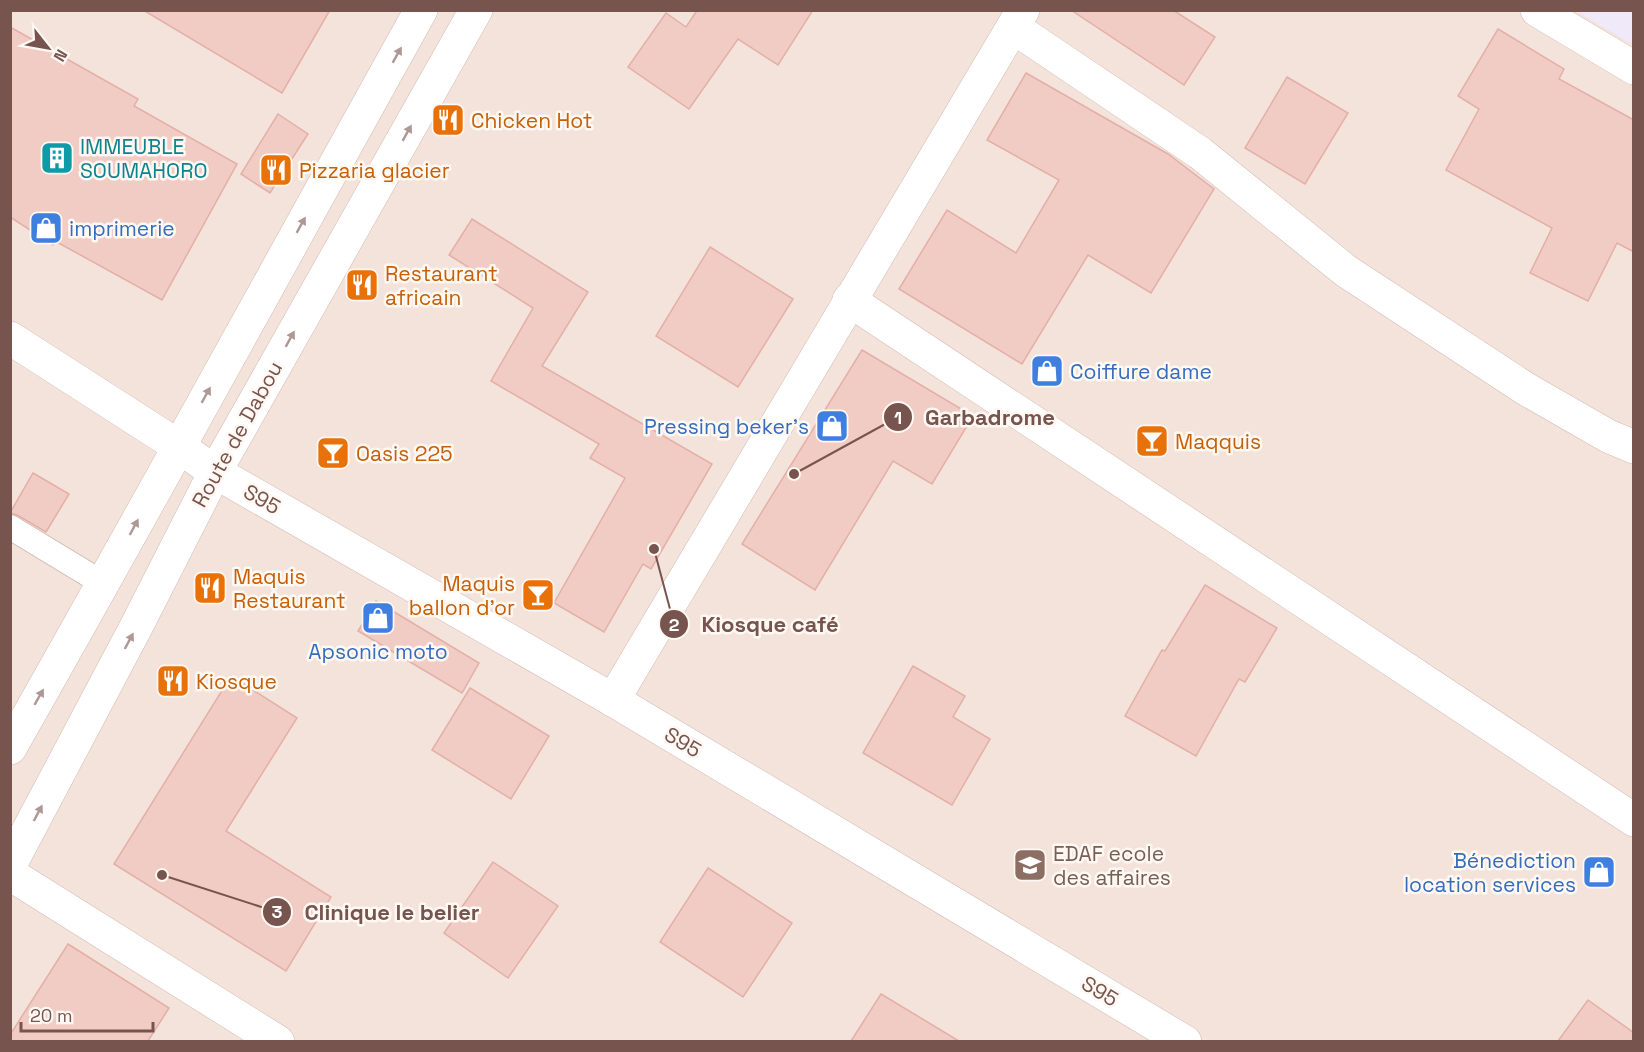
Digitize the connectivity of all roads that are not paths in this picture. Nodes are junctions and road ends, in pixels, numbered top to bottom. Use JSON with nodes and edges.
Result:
{"nodes":[{"id":1,"x":421,"y":10,"type":"edge"},
{"id":2,"x":476,"y":10,"type":"edge"},
{"id":3,"x":1537,"y":10,"type":"edge"},
{"id":4,"x":1018,"y":19,"type":"edge"},
{"id":5,"x":1634,"y":68,"type":"edge"},
{"id":6,"x":849,"y":300,"type":"junction"},
{"id":7,"x":10,"y":338,"type":"edge"},
{"id":8,"x":178,"y":446,"type":"junction"},
{"id":9,"x":1634,"y":447,"type":"edge"},
{"id":10,"x":215,"y":472,"type":"junction"},
{"id":11,"x":10,"y":527,"type":"edge"},
{"id":12,"x":104,"y":584,"type":"junction"},
{"id":13,"x":613,"y":700,"type":"junction"},
{"id":14,"x":10,"y":748,"type":"edge"},
{"id":15,"x":1629,"y":808,"type":"edge"},
{"id":16,"x":10,"y":865,"type":"edge"},
{"id":17,"x":10,"y":874,"type":"edge"},
{"id":18,"x":278,"y":1041,"type":"edge"},
{"id":19,"x":1185,"y":1041,"type":"edge"}],
"edges":[{"from":8,"to":1,"type":"street","one_way":true},
{"from":10,"to":2,"type":"street","name":"Route de Dabou","one_way":true},
{"from":3,"to":5,"type":"street"},
{"from":4,"to":6,"type":"street"},
{"from":4,"to":9,"type":"street"},
{"from":6,"to":13,"type":"street"},
{"from":6,"to":15,"type":"street"},
{"from":7,"to":8,"type":"street","name":"S95"},
{"from":8,"to":10,"type":"street","name":"S95"},
{"from":12,"to":8,"type":"street","one_way":true},
{"from":10,"to":13,"type":"street","name":"S95"},
{"from":16,"to":10,"type":"street","name":"Route de Dabou","one_way":true},
{"from":11,"to":12,"type":"lane"},
{"from":14,"to":12,"type":"street","one_way":true},
{"from":13,"to":19,"type":"street","name":"S95"},
{"from":17,"to":18,"type":"street"}]}
